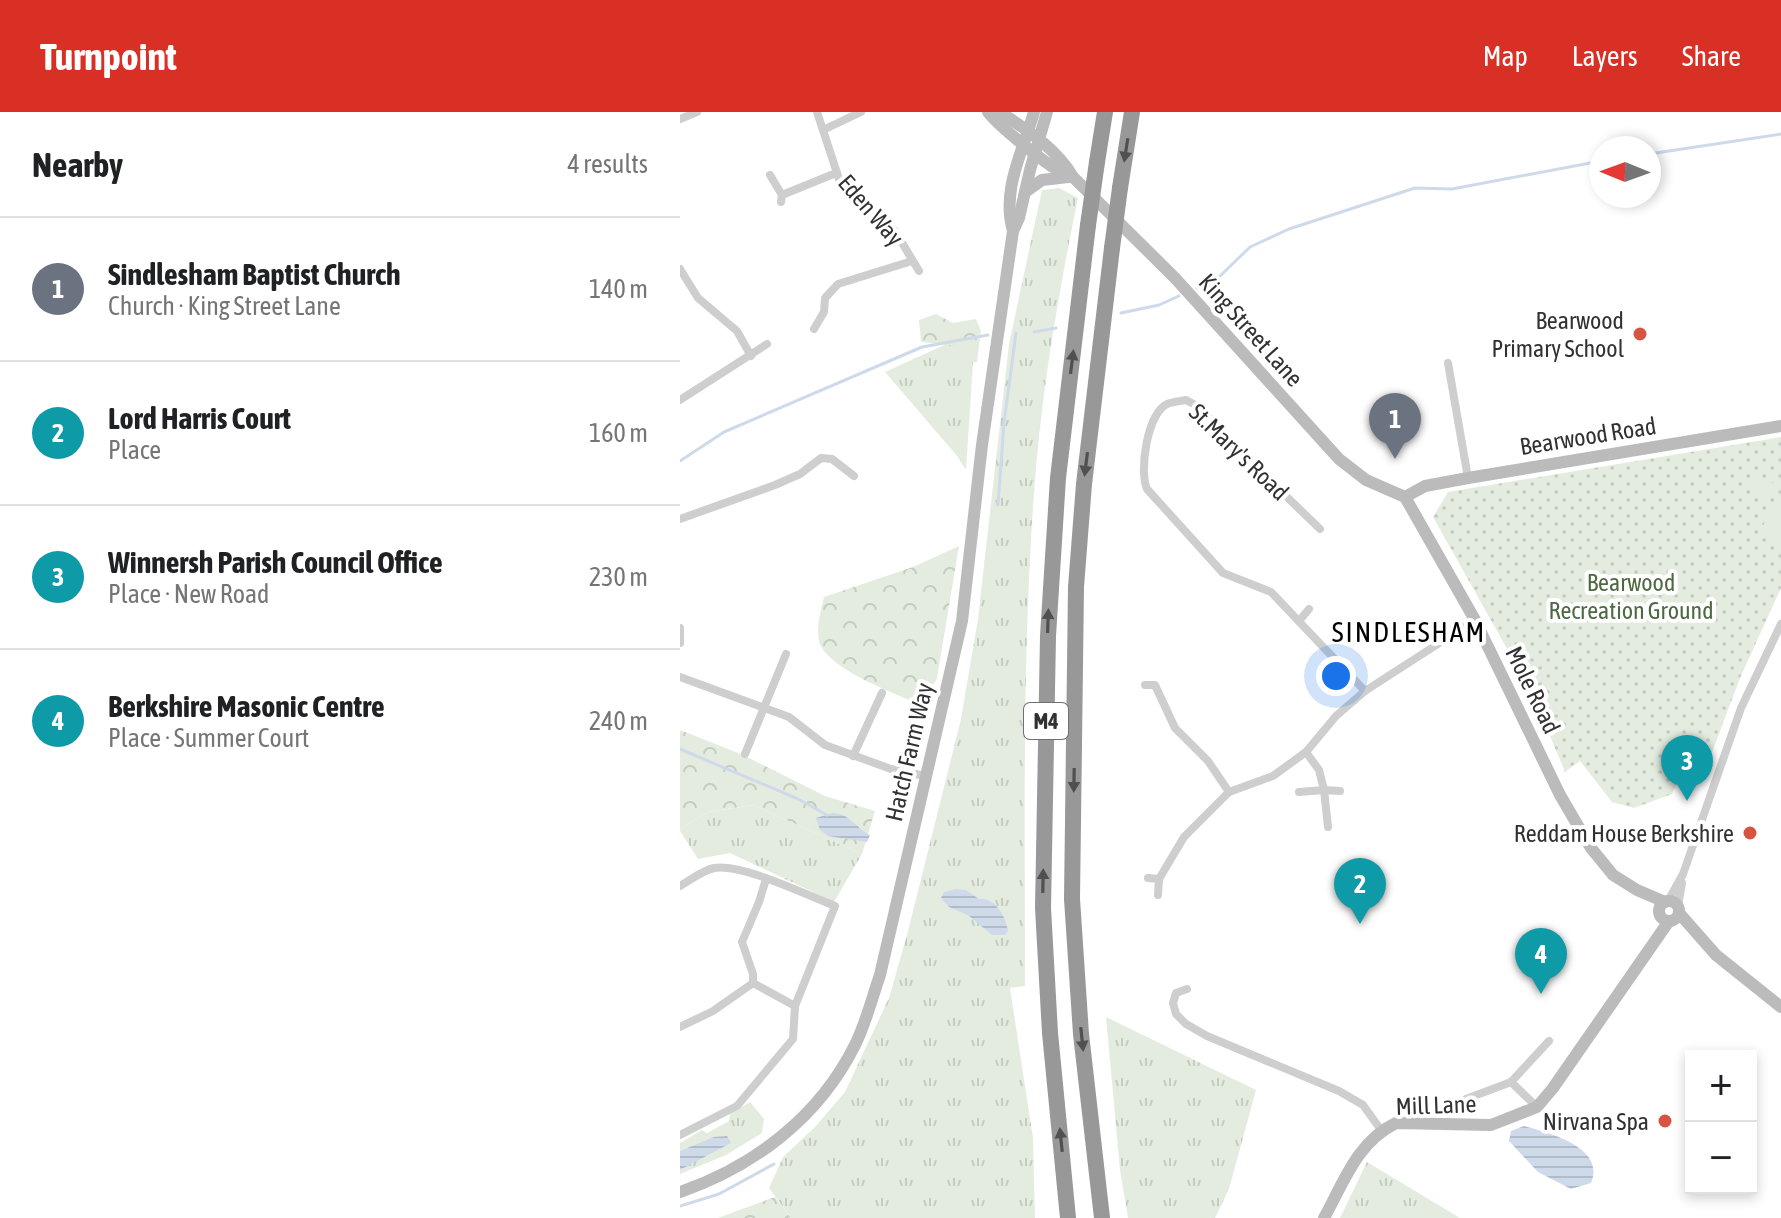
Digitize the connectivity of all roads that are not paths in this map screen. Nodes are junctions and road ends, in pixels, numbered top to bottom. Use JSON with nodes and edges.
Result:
{"nodes":[{"id":1,"x":697,"y":112,"type":"edge"},
{"id":2,"x":817,"y":112,"type":"edge"},
{"id":3,"x":861,"y":112,"type":"edge"},
{"id":4,"x":988,"y":112,"type":"edge"},
{"id":5,"x":1000,"y":112,"type":"edge"},
{"id":6,"x":1034,"y":112,"type":"edge"},
{"id":7,"x":1047,"y":112,"type":"edge"},
{"id":8,"x":1105,"y":112,"type":"edge"},
{"id":9,"x":1132,"y":112,"type":"edge"},
{"id":10,"x":680,"y":119,"type":"edge"},
{"id":11,"x":823,"y":130,"type":"junction"},
{"id":12,"x":1032,"y":142,"type":"junction"},
{"id":13,"x":836,"y":173,"type":"junction"},
{"id":14,"x":770,"y":175,"type":"dead end"},
{"id":15,"x":1071,"y":177,"type":"junction"},
{"id":16,"x":1025,"y":192,"type":"junction"},
{"id":17,"x":1013,"y":231,"type":"junction"},
{"id":18,"x":912,"y":261,"type":"junction"},
{"id":19,"x":680,"y":269,"type":"edge"},
{"id":20,"x":919,"y":271,"type":"dead end"},
{"id":21,"x":814,"y":329,"type":"dead end"},
{"id":22,"x":767,"y":344,"type":"dead end"},
{"id":23,"x":751,"y":356,"type":"junction"},
{"id":24,"x":1448,"y":363,"type":"dead end"},
{"id":25,"x":680,"y":400,"type":"edge"},
{"id":26,"x":1781,"y":426,"type":"edge"},
{"id":27,"x":854,"y":476,"type":"dead end"},
{"id":28,"x":1468,"y":478,"type":"junction"},
{"id":29,"x":1405,"y":497,"type":"junction"},
{"id":30,"x":680,"y":519,"type":"edge"},
{"id":31,"x":1313,"y":528,"type":"dead end"},
{"id":32,"x":1309,"y":609,"type":"dead end"},
{"id":33,"x":1475,"y":620,"type":"junction"},
{"id":34,"x":1299,"y":621,"type":"junction"},
{"id":35,"x":1781,"y":624,"type":"edge"},
{"id":36,"x":680,"y":628,"type":"edge"},
{"id":37,"x":680,"y":642,"type":"edge"},
{"id":38,"x":786,"y":654,"type":"dead end"},
{"id":39,"x":1156,"y":674,"type":"dead end"},
{"id":40,"x":680,"y":677,"type":"edge"},
{"id":41,"x":1365,"y":691,"type":"junction"},
{"id":42,"x":882,"y":693,"type":"dead end"},
{"id":43,"x":764,"y":708,"type":"junction"},
{"id":44,"x":1306,"y":752,"type":"junction"},
{"id":45,"x":745,"y":754,"type":"dead end"},
{"id":46,"x":853,"y":756,"type":"junction"},
{"id":47,"x":925,"y":776,"type":"junction"},
{"id":48,"x":1324,"y":790,"type":"junction"},
{"id":49,"x":1340,"y":791,"type":"dead end"},
{"id":50,"x":1229,"y":792,"type":"junction"},
{"id":51,"x":1299,"y":792,"type":"dead end"},
{"id":52,"x":1328,"y":827,"type":"dead end"},
{"id":53,"x":1148,"y":878,"type":"dead end"},
{"id":54,"x":766,"y":879,"type":"junction"},
{"id":55,"x":1159,"y":879,"type":"junction"},
{"id":56,"x":680,"y":886,"type":"edge"},
{"id":57,"x":1158,"y":895,"type":"dead end"},
{"id":58,"x":1669,"y":911,"type":"junction"},
{"id":59,"x":753,"y":983,"type":"junction"},
{"id":60,"x":1187,"y":989,"type":"dead end"},
{"id":61,"x":795,"y":1006,"type":"junction"},
{"id":62,"x":1781,"y":1007,"type":"edge"},
{"id":63,"x":681,"y":1025,"type":"edge"},
{"id":64,"x":1549,"y":1041,"type":"dead end"},
{"id":65,"x":1511,"y":1082,"type":"junction"},
{"id":66,"x":1466,"y":1099,"type":"dead end"},
{"id":67,"x":1537,"y":1107,"type":"junction"},
{"id":68,"x":1381,"y":1130,"type":"junction"},
{"id":69,"x":680,"y":1135,"type":"edge"},
{"id":70,"x":680,"y":1192,"type":"edge"},
{"id":71,"x":1068,"y":1218,"type":"edge"},
{"id":72,"x":1102,"y":1218,"type":"edge"},
{"id":73,"x":1324,"y":1218,"type":"edge"}],
"edges":[{"from":1,"to":10,"type":"street"},
{"from":2,"to":11,"type":"street","name":"Eden Way"},
{"from":3,"to":11,"type":"street"},
{"from":4,"to":12,"type":"street","name":"King Street Lane"},
{"from":5,"to":12,"type":"street","name":"King Street Lane"},
{"from":6,"to":12,"type":"street"},
{"from":7,"to":12,"type":"street"},
{"from":71,"to":8,"type":"highway","number":"M4","one_way":true,"bridge":true},
{"from":9,"to":72,"type":"highway","number":"M4","one_way":true,"bridge":true},
{"from":11,"to":13,"type":"street","name":"Eden Way"},
{"from":12,"to":15,"type":"street","name":"King Street Lane"},
{"from":12,"to":16,"type":"street","name":"Hatch Farm Way"},
{"from":12,"to":17,"type":"street","name":"Hatch Farm Way"},
{"from":13,"to":14,"type":"street"},
{"from":13,"to":18,"type":"street","name":"Eden Way"},
{"from":15,"to":16,"type":"street"},
{"from":15,"to":29,"type":"street","name":"King Street Lane"},
{"from":16,"to":17,"type":"street","name":"Hatch Farm Way"},
{"from":17,"to":47,"type":"street","name":"Hatch Farm Way"},
{"from":18,"to":20,"type":"street","name":"Eden Way"},
{"from":18,"to":21,"type":"street","name":"Eden Way"},
{"from":19,"to":23,"type":"street"},
{"from":22,"to":23,"type":"street"},
{"from":23,"to":25,"type":"street"},
{"from":24,"to":28,"type":"street"},
{"from":26,"to":28,"type":"street","name":"Bearwood Road"},
{"from":27,"to":30,"type":"street"},
{"from":28,"to":29,"type":"street","name":"Bearwood Road"},
{"from":29,"to":33,"type":"street","name":"Mole Road"},
{"from":31,"to":34,"type":"street","name":"St.Mary's Road"},
{"from":32,"to":34,"type":"street"},
{"from":33,"to":41,"type":"street"},
{"from":33,"to":58,"type":"street","name":"Mole Road"},
{"from":34,"to":41,"type":"street","name":"St.Mary's Road"},
{"from":35,"to":58,"type":"street"},
{"from":36,"to":37,"type":"street"},
{"from":38,"to":43,"type":"street"},
{"from":39,"to":50,"type":"street"},
{"from":40,"to":43,"type":"street"},
{"from":41,"to":44,"type":"street"},
{"from":42,"to":46,"type":"street"},
{"from":43,"to":45,"type":"street"},
{"from":43,"to":46,"type":"street"},
{"from":44,"to":48,"type":"street"},
{"from":44,"to":50,"type":"street"},
{"from":46,"to":47,"type":"street"},
{"from":47,"to":70,"type":"street","name":"Hatch Farm Way"},
{"from":48,"to":49,"type":"street"},
{"from":48,"to":51,"type":"street"},
{"from":48,"to":52,"type":"street"},
{"from":50,"to":55,"type":"street"},
{"from":53,"to":55,"type":"street"},
{"from":54,"to":56,"type":"street"},
{"from":54,"to":59,"type":"street"},
{"from":54,"to":61,"type":"street"},
{"from":55,"to":57,"type":"street"},
{"from":58,"to":62,"type":"street","name":"Mole Road"},
{"from":58,"to":67,"type":"street"},
{"from":59,"to":61,"type":"street"},
{"from":59,"to":63,"type":"street"},
{"from":60,"to":68,"type":"street"},
{"from":61,"to":69,"type":"street"},
{"from":64,"to":65,"type":"street"},
{"from":65,"to":66,"type":"street"},
{"from":65,"to":67,"type":"street"},
{"from":67,"to":68,"type":"street","name":"Mill Lane"},
{"from":68,"to":73,"type":"street","name":"Mill Lane"}]}
